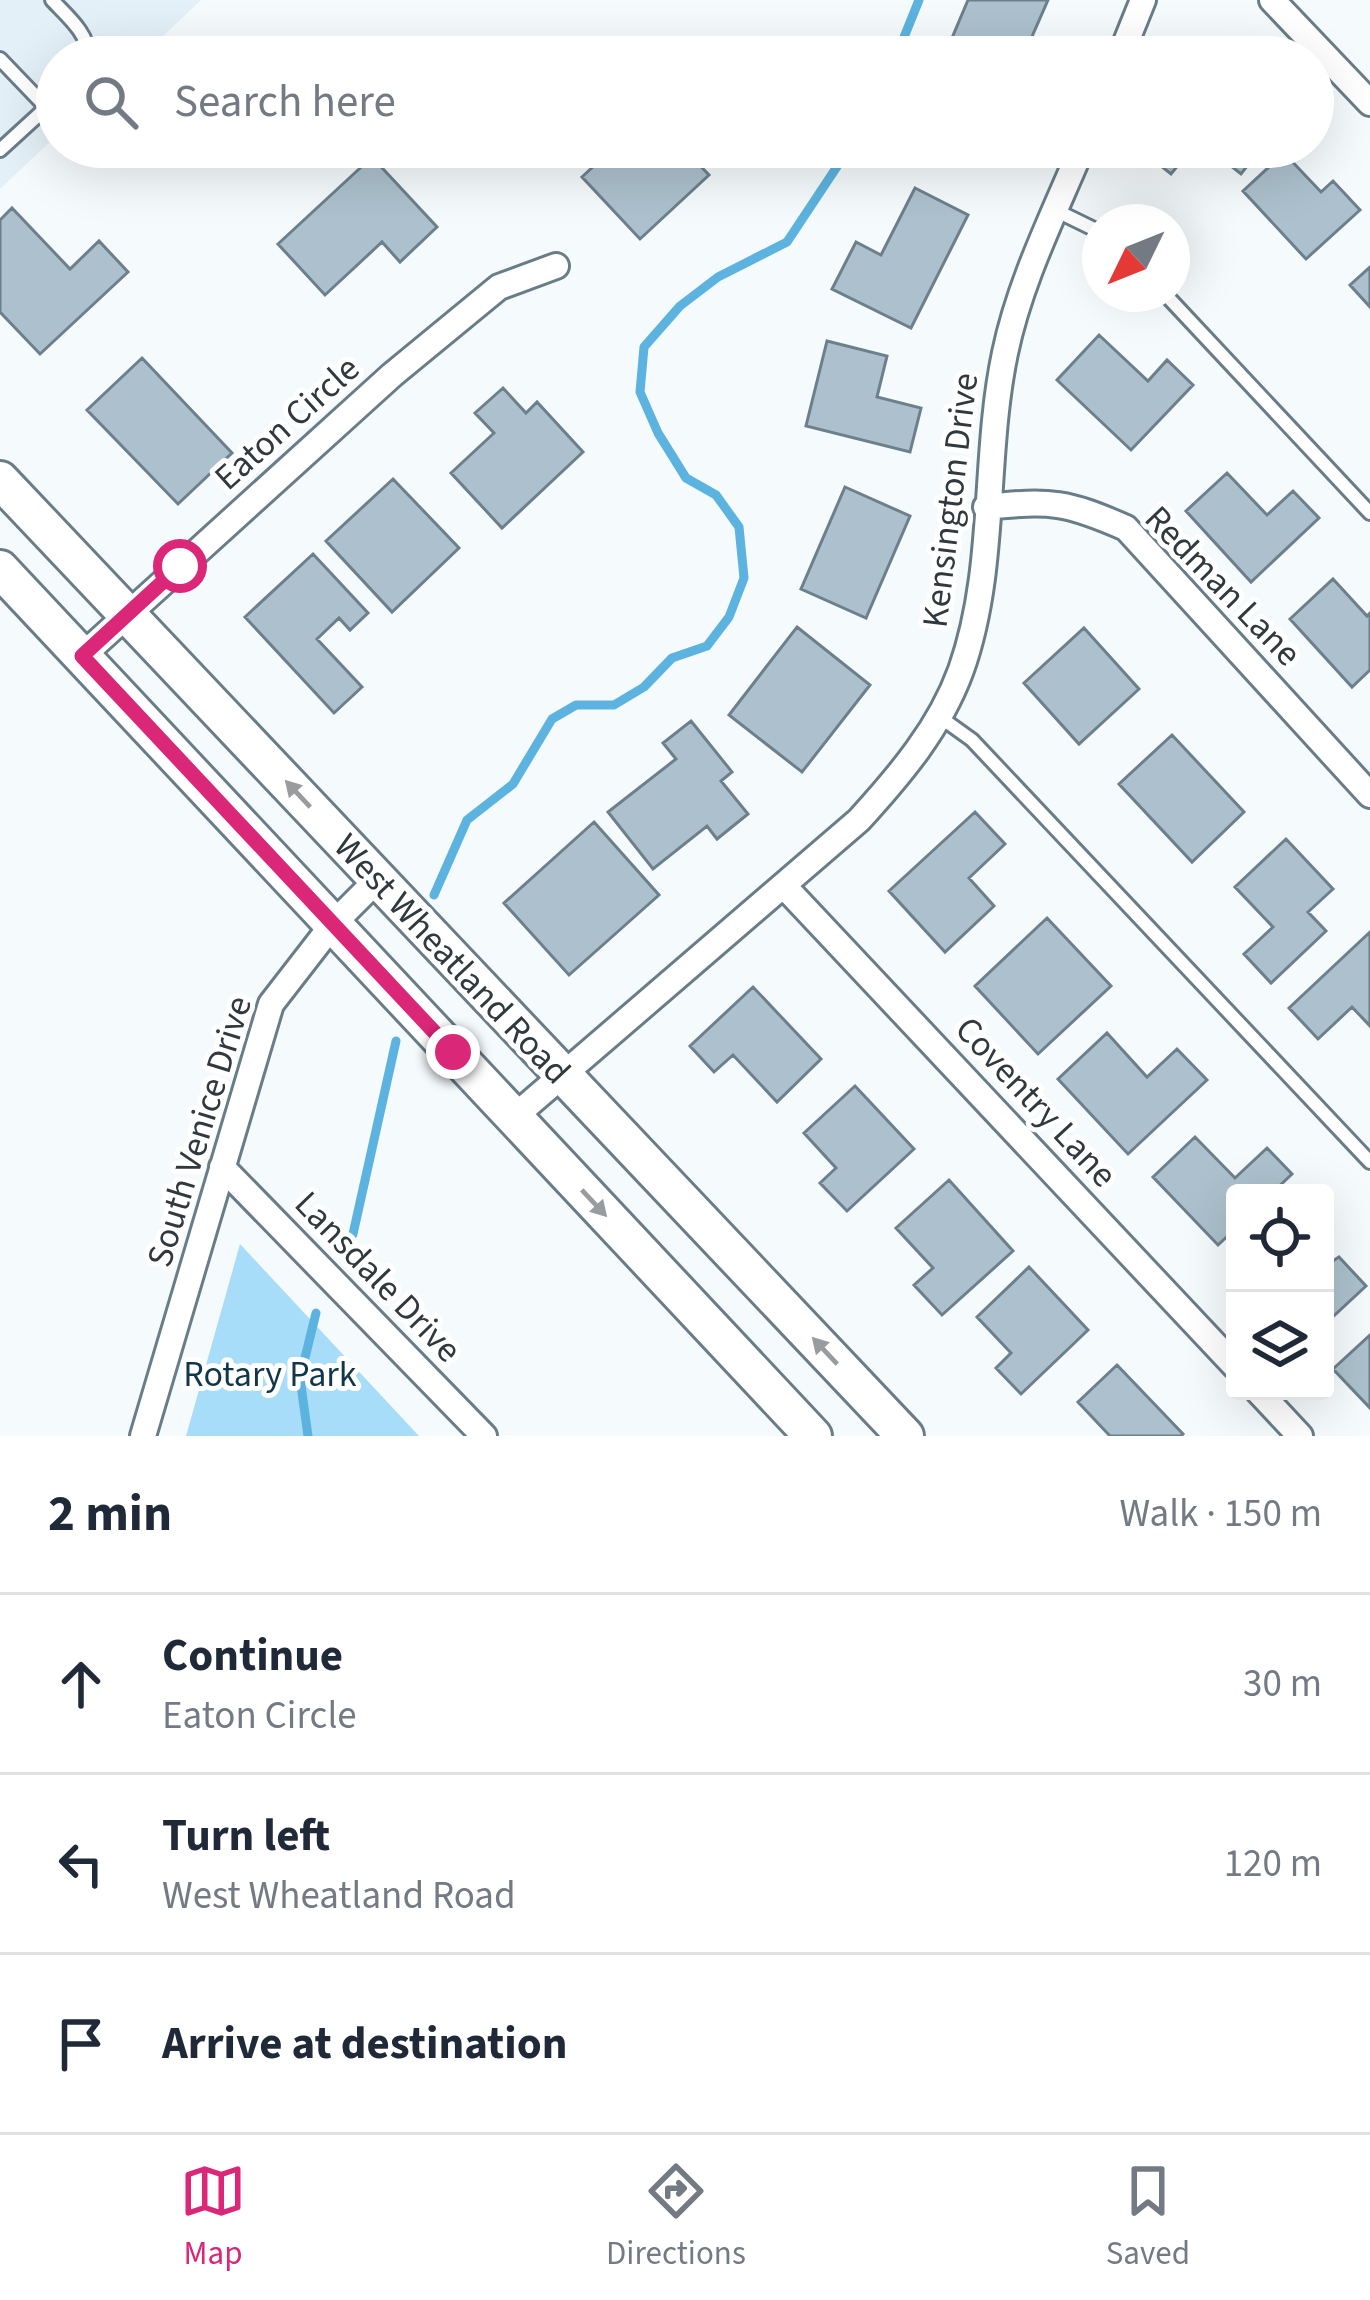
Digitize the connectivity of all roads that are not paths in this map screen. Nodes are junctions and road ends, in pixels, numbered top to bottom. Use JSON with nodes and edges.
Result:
{"nodes":[{"id":1,"x":52,"y":0,"type":"edge"},
{"id":2,"x":1143,"y":0,"type":"edge"},
{"id":3,"x":1272,"y":0,"type":"edge"},
{"id":4,"x":81,"y":36,"type":"edge"},
{"id":5,"x":1128,"y":36,"type":"edge"},
{"id":6,"x":1306,"y":36,"type":"edge"},
{"id":7,"x":0,"y":59,"type":"edge"},
{"id":8,"x":1334,"y":65,"type":"edge"},
{"id":9,"x":36,"y":89,"type":"edge"},
{"id":10,"x":1370,"y":103,"type":"edge"},
{"id":11,"x":36,"y":117,"type":"edge"},
{"id":12,"x":0,"y":150,"type":"edge"},
{"id":13,"x":1073,"y":168,"type":"edge"},
{"id":14,"x":1055,"y":210,"type":"junction"},
{"id":15,"x":1082,"y":223,"type":"edge"},
{"id":16,"x":556,"y":266,"type":"dead end"},
{"id":17,"x":1182,"y":312,"type":"edge"},
{"id":18,"x":0,"y":480,"type":"edge"},
{"id":19,"x":986,"y":507,"type":"junction"},
{"id":20,"x":1370,"y":513,"type":"edge"},
{"id":21,"x":0,"y":569,"type":"edge"},
{"id":22,"x":127,"y":614,"type":"junction"},
{"id":23,"x":82,"y":656,"type":"junction"},
{"id":24,"x":940,"y":717,"type":"junction"},
{"id":25,"x":1370,"y":795,"type":"edge"},
{"id":26,"x":379,"y":879,"type":"junction"},
{"id":27,"x":784,"y":886,"type":"junction"},
{"id":28,"x":333,"y":924,"type":"junction"},
{"id":29,"x":564,"y":1076,"type":"junction"},
{"id":30,"x":514,"y":1117,"type":"junction"},
{"id":31,"x":1370,"y":1162,"type":"edge"},
{"id":32,"x":222,"y":1167,"type":"junction"},
{"id":33,"x":1226,"y":1356,"type":"edge"},
{"id":34,"x":1266,"y":1400,"type":"edge"},
{"id":35,"x":143,"y":1436,"type":"edge"},
{"id":36,"x":484,"y":1436,"type":"edge"},
{"id":37,"x":813,"y":1436,"type":"edge"},
{"id":38,"x":905,"y":1436,"type":"edge"},
{"id":39,"x":1300,"y":1436,"type":"edge"}],
"edges":[{"from":1,"to":4,"type":"lane"},
{"from":2,"to":5,"type":"street"},
{"from":3,"to":6,"type":"street"},
{"from":7,"to":9,"type":"lane"},
{"from":8,"to":10,"type":"street"},
{"from":11,"to":12,"type":"lane"},
{"from":13,"to":14,"type":"street","name":"Kensington Drive"},
{"from":14,"to":15,"type":"lane"},
{"from":14,"to":19,"type":"street","name":"Kensington Drive"},
{"from":16,"to":22,"type":"street","name":"Eaton Circle"},
{"from":17,"to":20,"type":"lane"},
{"from":18,"to":22,"type":"main road","name":"West Wheatland Road"},
{"from":19,"to":24,"type":"street","name":"Kensington Drive"},
{"from":19,"to":25,"type":"street","name":"Redman Lane"},
{"from":21,"to":23,"type":"main road","name":"West Wheatland Road"},
{"from":22,"to":23,"type":"street","name":"Eaton Circle"},
{"from":26,"to":22,"type":"main road","name":"West Wheatland Road","one_way":true},
{"from":23,"to":28,"type":"main road","name":"West Wheatland Road"},
{"from":24,"to":27,"type":"street","name":"Kensington Drive"},
{"from":24,"to":31,"type":"lane"},
{"from":26,"to":28,"type":"street","name":"South Venice Drive"},
{"from":26,"to":29,"type":"main road","name":"West Wheatland Road"},
{"from":27,"to":29,"type":"street","name":"Kensington Drive"},
{"from":27,"to":33,"type":"street","name":"Coventry Lane"},
{"from":28,"to":30,"type":"main road","name":"West Wheatland Road"},
{"from":28,"to":32,"type":"street","name":"South Venice Drive"},
{"from":29,"to":30,"type":"street","name":"Kensington Drive"},
{"from":38,"to":29,"type":"main road","name":"West Wheatland Road","one_way":true},
{"from":30,"to":37,"type":"main road","name":"West Wheatland Road","one_way":true},
{"from":32,"to":35,"type":"street","name":"South Venice Drive"},
{"from":32,"to":36,"type":"street","name":"Lansdale Drive"},
{"from":34,"to":39,"type":"street"}]}
